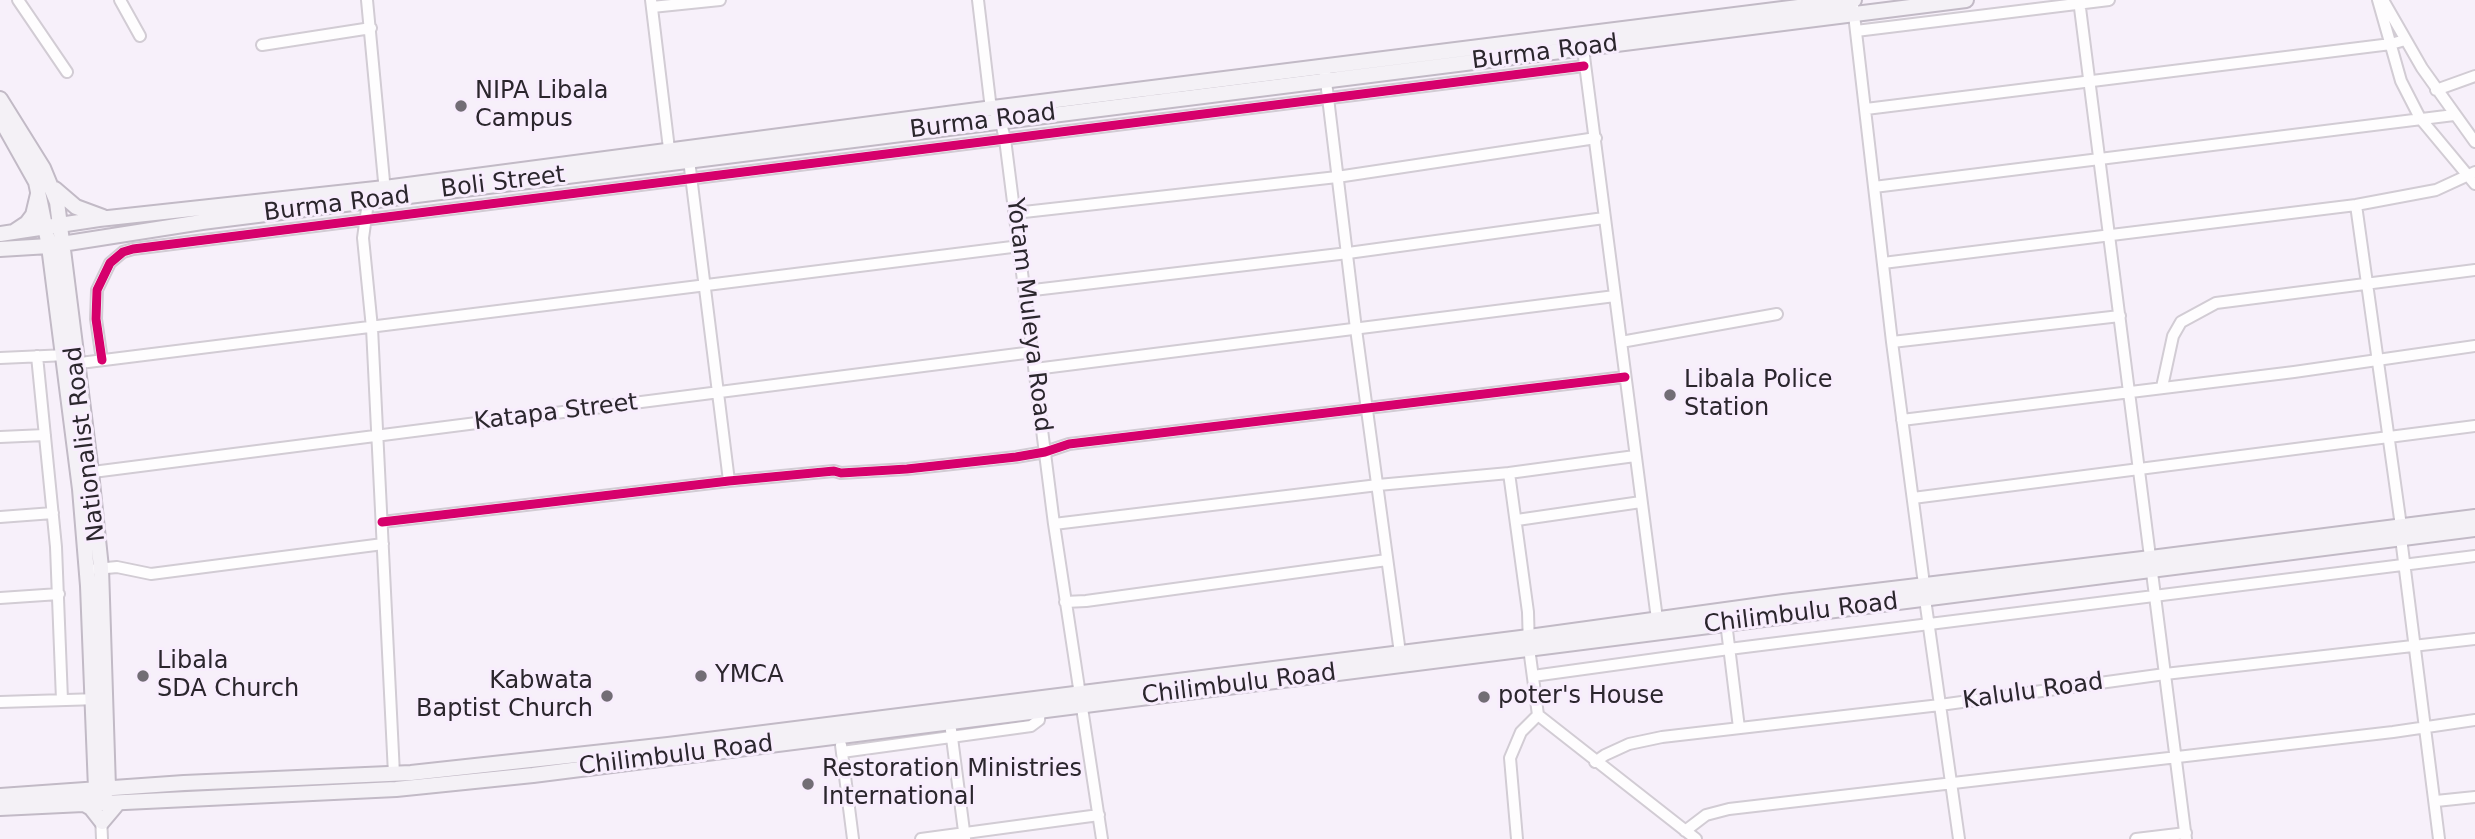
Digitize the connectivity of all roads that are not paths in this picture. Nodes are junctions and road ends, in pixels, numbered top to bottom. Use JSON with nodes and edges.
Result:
{"nodes":[{"id":1,"x":18,"y":0,"type":"edge"},
{"id":2,"x":120,"y":0,"type":"edge"},
{"id":3,"x":367,"y":0,"type":"edge"},
{"id":4,"x":720,"y":0,"type":"edge"},
{"id":5,"x":978,"y":0,"type":"edge"},
{"id":6,"x":1966,"y":0,"type":"edge"},
{"id":7,"x":2109,"y":0,"type":"edge"},
{"id":8,"x":2381,"y":0,"type":"edge"},
{"id":9,"x":2080,"y":2,"type":"edge"},
{"id":10,"x":651,"y":3,"type":"edge"},
{"id":11,"x":1853,"y":5,"type":"edge"},
{"id":12,"x":371,"y":28,"type":"junction"},
{"id":13,"x":1856,"y":31,"type":"junction"},
{"id":14,"x":140,"y":36,"type":"dead end"},
{"id":15,"x":2405,"y":40,"type":"junction"},
{"id":16,"x":1582,"y":42,"type":"junction"},
{"id":17,"x":2391,"y":44,"type":"junction"},
{"id":18,"x":262,"y":45,"type":"dead end"},
{"id":19,"x":1584,"y":66,"type":"junction"},
{"id":20,"x":67,"y":72,"type":"dead end"},
{"id":21,"x":1325,"y":73,"type":"junction"},
{"id":22,"x":2475,"y":76,"type":"edge"},
{"id":23,"x":2090,"y":80,"type":"junction"},
{"id":24,"x":2436,"y":90,"type":"junction"},
{"id":25,"x":1327,"y":98,"type":"junction"},
{"id":26,"x":0,"y":99,"type":"edge"},
{"id":27,"x":1866,"y":109,"type":"junction"},
{"id":28,"x":996,"y":114,"type":"junction"},
{"id":29,"x":2454,"y":116,"type":"junction"},
{"id":30,"x":0,"y":118,"type":"edge"},
{"id":31,"x":2420,"y":118,"type":"junction"},
{"id":32,"x":1596,"y":138,"type":"junction"},
{"id":33,"x":1005,"y":139,"type":"junction"},
{"id":34,"x":2475,"y":142,"type":"edge"},
{"id":35,"x":670,"y":157,"type":"junction"},
{"id":36,"x":689,"y":160,"type":"junction"},
{"id":37,"x":2100,"y":160,"type":"junction"},
{"id":38,"x":1337,"y":177,"type":"junction"},
{"id":39,"x":2473,"y":177,"type":"edge"},
{"id":40,"x":691,"y":179,"type":"junction"},
{"id":41,"x":43,"y":182,"type":"junction"},
{"id":42,"x":1874,"y":187,"type":"junction"},
{"id":43,"x":386,"y":194,"type":"junction"},
{"id":44,"x":368,"y":202,"type":"junction"},
{"id":45,"x":2356,"y":205,"type":"junction"},
{"id":46,"x":1015,"y":213,"type":"junction"},
{"id":47,"x":113,"y":218,"type":"junction"},
{"id":48,"x":1604,"y":218,"type":"junction"},
{"id":49,"x":364,"y":219,"type":"junction"},
{"id":50,"x":53,"y":226,"type":"junction"},
{"id":51,"x":5,"y":233,"type":"edge"},
{"id":52,"x":2110,"y":235,"type":"junction"},
{"id":53,"x":98,"y":239,"type":"junction"},
{"id":54,"x":56,"y":245,"type":"junction"},
{"id":55,"x":1020,"y":246,"type":"junction"},
{"id":56,"x":24,"y":247,"type":"junction"},
{"id":57,"x":0,"y":249,"type":"edge"},
{"id":58,"x":1348,"y":253,"type":"junction"},
{"id":59,"x":1883,"y":263,"type":"junction"},
{"id":60,"x":2475,"y":270,"type":"edge"},
{"id":61,"x":60,"y":274,"type":"junction"},
{"id":62,"x":2368,"y":282,"type":"junction"},
{"id":63,"x":705,"y":286,"type":"junction"},
{"id":64,"x":1025,"y":291,"type":"junction"},
{"id":65,"x":1615,"y":296,"type":"junction"},
{"id":66,"x":1777,"y":314,"type":"dead end"},
{"id":67,"x":2120,"y":316,"type":"junction"},
{"id":68,"x":372,"y":328,"type":"junction"},
{"id":69,"x":1356,"y":329,"type":"junction"},
{"id":70,"x":1621,"y":342,"type":"junction"},
{"id":71,"x":1892,"y":342,"type":"junction"},
{"id":72,"x":2475,"y":346,"type":"edge"},
{"id":73,"x":1033,"y":352,"type":"junction"},
{"id":74,"x":37,"y":356,"type":"junction"},
{"id":75,"x":0,"y":358,"type":"edge"},
{"id":76,"x":2379,"y":358,"type":"junction"},
{"id":77,"x":71,"y":359,"type":"junction"},
{"id":78,"x":102,"y":360,"type":"junction"},
{"id":79,"x":1035,"y":369,"type":"junction"},
{"id":80,"x":1625,"y":377,"type":"junction"},
{"id":81,"x":2162,"y":387,"type":"junction"},
{"id":82,"x":2130,"y":391,"type":"junction"},
{"id":83,"x":718,"y":392,"type":"junction"},
{"id":84,"x":1367,"y":408,"type":"junction"},
{"id":85,"x":1902,"y":420,"type":"junction"},
{"id":86,"x":2475,"y":426,"type":"edge"},
{"id":87,"x":45,"y":435,"type":"junction"},
{"id":88,"x":377,"y":435,"type":"junction"},
{"id":89,"x":0,"y":437,"type":"edge"},
{"id":90,"x":2390,"y":438,"type":"junction"},
{"id":91,"x":1045,"y":452,"type":"junction"},
{"id":92,"x":1635,"y":456,"type":"junction"},
{"id":93,"x":2140,"y":469,"type":"junction"},
{"id":94,"x":85,"y":473,"type":"junction"},
{"id":95,"x":1510,"y":473,"type":"junction"},
{"id":96,"x":729,"y":481,"type":"junction"},
{"id":97,"x":1378,"y":485,"type":"junction"},
{"id":98,"x":1913,"y":498,"type":"junction"},
{"id":99,"x":1641,"y":502,"type":"junction"},
{"id":100,"x":53,"y":513,"type":"junction"},
{"id":101,"x":0,"y":517,"type":"edge"},
{"id":102,"x":2475,"y":517,"type":"edge"},
{"id":103,"x":1517,"y":520,"type":"junction"},
{"id":104,"x":382,"y":522,"type":"junction"},
{"id":105,"x":1054,"y":524,"type":"junction"},
{"id":106,"x":2475,"y":529,"type":"edge"},
{"id":107,"x":2401,"y":532,"type":"junction"},
{"id":108,"x":383,"y":544,"type":"junction"},
{"id":109,"x":2475,"y":556,"type":"edge"},
{"id":110,"x":1387,"y":560,"type":"junction"},
{"id":111,"x":2152,"y":564,"type":"junction"},
{"id":112,"x":2405,"y":566,"type":"junction"},
{"id":113,"x":94,"y":569,"type":"junction"},
{"id":114,"x":1924,"y":592,"type":"junction"},
{"id":115,"x":59,"y":594,"type":"junction"},
{"id":116,"x":2156,"y":597,"type":"junction"},
{"id":117,"x":0,"y":598,"type":"edge"},
{"id":118,"x":1065,"y":602,"type":"junction"},
{"id":119,"x":1657,"y":619,"type":"junction"},
{"id":120,"x":1726,"y":622,"type":"junction"},
{"id":121,"x":1929,"y":625,"type":"junction"},
{"id":122,"x":2475,"y":639,"type":"edge"},
{"id":123,"x":1529,"y":642,"type":"junction"},
{"id":124,"x":2415,"y":647,"type":"junction"},
{"id":125,"x":1729,"y":649,"type":"junction"},
{"id":126,"x":1400,"y":653,"type":"junction"},
{"id":127,"x":2165,"y":674,"type":"junction"},
{"id":128,"x":1534,"y":677,"type":"junction"},
{"id":129,"x":1080,"y":699,"type":"junction"},
{"id":130,"x":62,"y":700,"type":"junction"},
{"id":131,"x":97,"y":700,"type":"junction"},
{"id":132,"x":0,"y":702,"type":"edge"},
{"id":133,"x":1940,"y":705,"type":"junction"},
{"id":134,"x":1040,"y":710,"type":"junction"},
{"id":135,"x":950,"y":715,"type":"junction"},
{"id":136,"x":1538,"y":715,"type":"junction"},
{"id":137,"x":2475,"y":720,"type":"edge"},
{"id":138,"x":1739,"y":728,"type":"junction"},
{"id":139,"x":2425,"y":728,"type":"junction"},
{"id":140,"x":839,"y":729,"type":"junction"},
{"id":141,"x":951,"y":736,"type":"junction"},
{"id":142,"x":842,"y":752,"type":"junction"},
{"id":143,"x":2176,"y":756,"type":"junction"},
{"id":144,"x":100,"y":761,"type":"junction"},
{"id":145,"x":1595,"y":762,"type":"junction"},
{"id":146,"x":394,"y":775,"type":"junction"},
{"id":147,"x":1951,"y":782,"type":"junction"},
{"id":148,"x":123,"y":787,"type":"junction"},
{"id":149,"x":94,"y":794,"type":"junction"},
{"id":150,"x":0,"y":796,"type":"edge"},
{"id":151,"x":2475,"y":797,"type":"edge"},
{"id":152,"x":2436,"y":801,"type":"junction"},
{"id":153,"x":118,"y":803,"type":"junction"},
{"id":154,"x":0,"y":808,"type":"edge"},
{"id":155,"x":1099,"y":815,"type":"junction"},
{"id":156,"x":102,"y":822,"type":"junction"},
{"id":157,"x":1685,"y":831,"type":"junction"},
{"id":158,"x":965,"y":836,"type":"edge"},
{"id":159,"x":2186,"y":836,"type":"edge"},
{"id":160,"x":102,"y":839,"type":"edge"},
{"id":161,"x":853,"y":839,"type":"edge"},
{"id":162,"x":921,"y":839,"type":"edge"},
{"id":163,"x":1102,"y":839,"type":"edge"},
{"id":164,"x":1517,"y":839,"type":"edge"},
{"id":165,"x":1696,"y":839,"type":"edge"},
{"id":166,"x":1959,"y":839,"type":"edge"},
{"id":167,"x":2136,"y":839,"type":"edge"},
{"id":168,"x":2440,"y":839,"type":"edge"}],
"edges":[{"from":1,"to":20,"type":"street"},
{"from":2,"to":14,"type":"street"},
{"from":3,"to":12,"type":"street"},
{"from":4,"to":10,"type":"street"},
{"from":5,"to":28,"type":"street","name":"Yotam Muleya Road"},
{"from":6,"to":11,"type":"main road","name":"Burma Road"},
{"from":7,"to":9,"type":"street"},
{"from":8,"to":15,"type":"street"},
{"from":8,"to":17,"type":"street"},
{"from":9,"to":13,"type":"street"},
{"from":9,"to":23,"type":"street"},
{"from":10,"to":35,"type":"street"},
{"from":11,"to":13,"type":"street"},
{"from":11,"to":16,"type":"main road","name":"Burma Road"},
{"from":12,"to":18,"type":"street"},
{"from":12,"to":43,"type":"street"},
{"from":13,"to":27,"type":"street"},
{"from":15,"to":17,"type":"street"},
{"from":15,"to":24,"type":"street"},
{"from":16,"to":19,"type":"street"},
{"from":16,"to":21,"type":"main road","name":"Burma Road"},
{"from":17,"to":23,"type":"street"},
{"from":17,"to":31,"type":"street"},
{"from":19,"to":25,"type":"street","name":"Boli Street"},
{"from":19,"to":32,"type":"street"},
{"from":21,"to":25,"type":"street"},
{"from":21,"to":28,"type":"main road","name":"Burma Road"},
{"from":22,"to":24,"type":"street"},
{"from":23,"to":27,"type":"street"},
{"from":23,"to":37,"type":"street"},
{"from":24,"to":29,"type":"street"},
{"from":25,"to":33,"type":"street","name":"Boli Street"},
{"from":25,"to":38,"type":"street"},
{"from":26,"to":41,"type":"main road","name":"Nationalist Road"},
{"from":27,"to":42,"type":"street"},
{"from":28,"to":33,"type":"street","name":"Yotam Muleya Road"},
{"from":28,"to":35,"type":"main road","name":"Burma Road"},
{"from":28,"to":36,"type":"main road","name":"Burma Road"},
{"from":29,"to":31,"type":"street"},
{"from":29,"to":34,"type":"street"},
{"from":30,"to":41,"type":"main road","name":"Nationalist Road"},
{"from":31,"to":37,"type":"street"},
{"from":31,"to":39,"type":"street"},
{"from":32,"to":38,"type":"street"},
{"from":32,"to":48,"type":"street"},
{"from":33,"to":40,"type":"street","name":"Boli Street"},
{"from":33,"to":46,"type":"street","name":"Yotam Muleya Road"},
{"from":35,"to":36,"type":"main road","name":"Burma Road"},
{"from":35,"to":43,"type":"main road","name":"Burma Road"},
{"from":36,"to":40,"type":"street"},
{"from":37,"to":42,"type":"street"},
{"from":37,"to":52,"type":"street"},
{"from":38,"to":46,"type":"street"},
{"from":38,"to":58,"type":"street"},
{"from":39,"to":45,"type":"street"},
{"from":40,"to":49,"type":"street","name":"Boli Street"},
{"from":40,"to":63,"type":"street"},
{"from":41,"to":47,"type":"main road"},
{"from":41,"to":50,"type":"main road","name":"Nationalist Road"},
{"from":41,"to":51,"type":"main road"},
{"from":42,"to":59,"type":"street"},
{"from":43,"to":44,"type":"main road","name":"Burma Road"},
{"from":43,"to":47,"type":"main road","name":"Burma Road"},
{"from":44,"to":49,"type":"street"},
{"from":44,"to":53,"type":"main road","name":"Burma Road"},
{"from":45,"to":52,"type":"street"},
{"from":45,"to":62,"type":"street"},
{"from":46,"to":55,"type":"street","name":"Yotam Muleya Road"},
{"from":47,"to":50,"type":"main road","name":"Burma Road"},
{"from":48,"to":58,"type":"street"},
{"from":48,"to":65,"type":"street"},
{"from":49,"to":68,"type":"street"},
{"from":49,"to":78,"type":"street","name":"Boli Street"},
{"from":50,"to":51,"type":"main road","name":"Burma Road"},
{"from":50,"to":54,"type":"main road","name":"Nationalist Road"},
{"from":52,"to":59,"type":"street"},
{"from":52,"to":67,"type":"street"},
{"from":53,"to":54,"type":"main road","name":"Burma Road"},
{"from":53,"to":61,"type":"main road"},
{"from":54,"to":56,"type":"main road","name":"Burma Road"},
{"from":54,"to":61,"type":"main road","name":"Nationalist Road"},
{"from":55,"to":63,"type":"street"},
{"from":55,"to":64,"type":"street","name":"Yotam Muleya Road"},
{"from":56,"to":57,"type":"main road","name":"Burma Road"},
{"from":56,"to":61,"type":"main road"},
{"from":58,"to":64,"type":"street"},
{"from":58,"to":69,"type":"street"},
{"from":59,"to":71,"type":"street"},
{"from":60,"to":62,"type":"street"},
{"from":61,"to":77,"type":"main road","name":"Nationalist Road"},
{"from":62,"to":76,"type":"street"},
{"from":62,"to":81,"type":"street"},
{"from":63,"to":68,"type":"street"},
{"from":63,"to":83,"type":"street"},
{"from":64,"to":73,"type":"street","name":"Yotam Muleya Road"},
{"from":65,"to":69,"type":"street"},
{"from":65,"to":70,"type":"street"},
{"from":66,"to":70,"type":"street"},
{"from":67,"to":71,"type":"street"},
{"from":67,"to":82,"type":"street"},
{"from":68,"to":78,"type":"street"},
{"from":68,"to":88,"type":"street"},
{"from":69,"to":79,"type":"street"},
{"from":69,"to":84,"type":"street"},
{"from":70,"to":80,"type":"street"},
{"from":71,"to":85,"type":"street"},
{"from":72,"to":76,"type":"street"},
{"from":73,"to":79,"type":"street","name":"Yotam Muleya Road"},
{"from":73,"to":83,"type":"street","name":"Katapa Street"},
{"from":74,"to":75,"type":"street"},
{"from":74,"to":77,"type":"street"},
{"from":74,"to":87,"type":"street"},
{"from":76,"to":81,"type":"street"},
{"from":76,"to":90,"type":"street"},
{"from":77,"to":78,"type":"street"},
{"from":77,"to":94,"type":"main road","name":"Nationalist Road"},
{"from":79,"to":91,"type":"street","name":"Yotam Muleya Road"},
{"from":80,"to":84,"type":"street"},
{"from":80,"to":92,"type":"street"},
{"from":81,"to":82,"type":"street"},
{"from":82,"to":85,"type":"street"},
{"from":82,"to":93,"type":"street"},
{"from":83,"to":88,"type":"street","name":"Katapa Street"},
{"from":83,"to":96,"type":"street"},
{"from":84,"to":91,"type":"street"},
{"from":84,"to":97,"type":"street"},
{"from":85,"to":98,"type":"street"},
{"from":86,"to":90,"type":"street"},
{"from":87,"to":89,"type":"street"},
{"from":87,"to":100,"type":"street"},
{"from":88,"to":94,"type":"street","name":"Katapa Street"},
{"from":88,"to":104,"type":"street"},
{"from":90,"to":93,"type":"street"},
{"from":90,"to":107,"type":"street"},
{"from":91,"to":96,"type":"street"},
{"from":91,"to":105,"type":"street","name":"Yotam Muleya Road"},
{"from":92,"to":95,"type":"street"},
{"from":92,"to":99,"type":"street"},
{"from":93,"to":98,"type":"street"},
{"from":93,"to":111,"type":"street"},
{"from":94,"to":113,"type":"main road","name":"Nationalist Road"},
{"from":95,"to":97,"type":"street"},
{"from":95,"to":103,"type":"street"},
{"from":96,"to":104,"type":"street"},
{"from":97,"to":105,"type":"street"},
{"from":97,"to":110,"type":"street"},
{"from":98,"to":114,"type":"street"},
{"from":99,"to":103,"type":"street"},
{"from":99,"to":119,"type":"street"},
{"from":100,"to":101,"type":"street"},
{"from":100,"to":115,"type":"street"},
{"from":102,"to":107,"type":"main road","name":"Chilimbulu Road"},
{"from":103,"to":123,"type":"street"},
{"from":104,"to":108,"type":"street"},
{"from":105,"to":118,"type":"street","name":"Yotam Muleya Road"},
{"from":106,"to":107,"type":"main road","name":"Chilimbulu Road"},
{"from":107,"to":111,"type":"main road","name":"Chilimbulu Road"},
{"from":107,"to":112,"type":"street"},
{"from":108,"to":113,"type":"street"},
{"from":108,"to":146,"type":"street"},
{"from":109,"to":112,"type":"street"},
{"from":110,"to":118,"type":"street"},
{"from":110,"to":126,"type":"street"},
{"from":111,"to":114,"type":"main road","name":"Chilimbulu Road"},
{"from":111,"to":116,"type":"street"},
{"from":112,"to":116,"type":"street"},
{"from":112,"to":124,"type":"street"},
{"from":113,"to":131,"type":"main road","name":"Nationalist Road"},
{"from":114,"to":119,"type":"main road","name":"Chilimbulu Road"},
{"from":114,"to":120,"type":"main road","name":"Chilimbulu Road"},
{"from":114,"to":121,"type":"street"},
{"from":115,"to":117,"type":"street"},
{"from":115,"to":130,"type":"street"},
{"from":116,"to":121,"type":"street"},
{"from":116,"to":127,"type":"street"},
{"from":118,"to":129,"type":"street","name":"Yotam Muleya Road"},
{"from":119,"to":123,"type":"main road","name":"Chilimbulu Road"},
{"from":120,"to":123,"type":"main road","name":"Chilimbulu Road"},
{"from":120,"to":125,"type":"street"},
{"from":121,"to":125,"type":"street"},
{"from":121,"to":133,"type":"street"},
{"from":122,"to":124,"type":"street","name":"Kalulu Road"},
{"from":123,"to":126,"type":"main road","name":"Chilimbulu Road"},
{"from":123,"to":128,"type":"street"},
{"from":123,"to":129,"type":"main road","name":"Chilimbulu Road"},
{"from":124,"to":127,"type":"street","name":"Kalulu Road"},
{"from":124,"to":139,"type":"street"},
{"from":125,"to":128,"type":"street"},
{"from":125,"to":138,"type":"street"},
{"from":126,"to":129,"type":"main road","name":"Chilimbulu Road"},
{"from":127,"to":133,"type":"street","name":"Kalulu Road"},
{"from":127,"to":143,"type":"street"},
{"from":128,"to":136,"type":"street"},
{"from":129,"to":134,"type":"main road","name":"Chilimbulu Road"},
{"from":129,"to":135,"type":"main road","name":"Chilimbulu Road"},
{"from":129,"to":155,"type":"street","name":"Yotam Muleya Road"},
{"from":130,"to":131,"type":"street"},
{"from":130,"to":132,"type":"street"},
{"from":131,"to":144,"type":"main road","name":"Nationalist Road"},
{"from":133,"to":138,"type":"street","name":"Kalulu Road"},
{"from":133,"to":147,"type":"street"},
{"from":134,"to":135,"type":"main road","name":"Chilimbulu Road"},
{"from":134,"to":141,"type":"street"},
{"from":135,"to":140,"type":"main road","name":"Chilimbulu Road"},
{"from":135,"to":141,"type":"street"},
{"from":136,"to":145,"type":"street"},
{"from":136,"to":164,"type":"street"},
{"from":137,"to":139,"type":"street"},
{"from":138,"to":145,"type":"street","name":"Kalulu Road"},
{"from":139,"to":143,"type":"street"},
{"from":139,"to":152,"type":"street"},
{"from":140,"to":142,"type":"street"},
{"from":140,"to":146,"type":"main road","name":"Chilimbulu Road"},
{"from":140,"to":153,"type":"main road","name":"Chilimbulu Road"},
{"from":141,"to":142,"type":"street"},
{"from":141,"to":158,"type":"street"},
{"from":142,"to":161,"type":"street"},
{"from":143,"to":147,"type":"street"},
{"from":143,"to":159,"type":"street"},
{"from":144,"to":148,"type":"main road"},
{"from":144,"to":149,"type":"main road","name":"Nationalist Road"},
{"from":145,"to":157,"type":"street"},
{"from":146,"to":148,"type":"main road","name":"Chilimbulu Road"},
{"from":147,"to":157,"type":"street"},
{"from":147,"to":166,"type":"street"},
{"from":148,"to":149,"type":"main road","name":"Chilimbulu Road"},
{"from":149,"to":150,"type":"main road","name":"Chilimbulu Road"},
{"from":149,"to":153,"type":"main road","name":"Chilimbulu Road"},
{"from":149,"to":154,"type":"main road","name":"Chilimbulu Road"},
{"from":149,"to":156,"type":"main road"},
{"from":151,"to":152,"type":"street"},
{"from":152,"to":168,"type":"street"},
{"from":153,"to":156,"type":"main road"},
{"from":155,"to":158,"type":"street"},
{"from":155,"to":163,"type":"street","name":"Yotam Muleya Road"},
{"from":156,"to":160,"type":"street"},
{"from":157,"to":165,"type":"street"},
{"from":158,"to":162,"type":"street"},
{"from":159,"to":167,"type":"street"}]}
